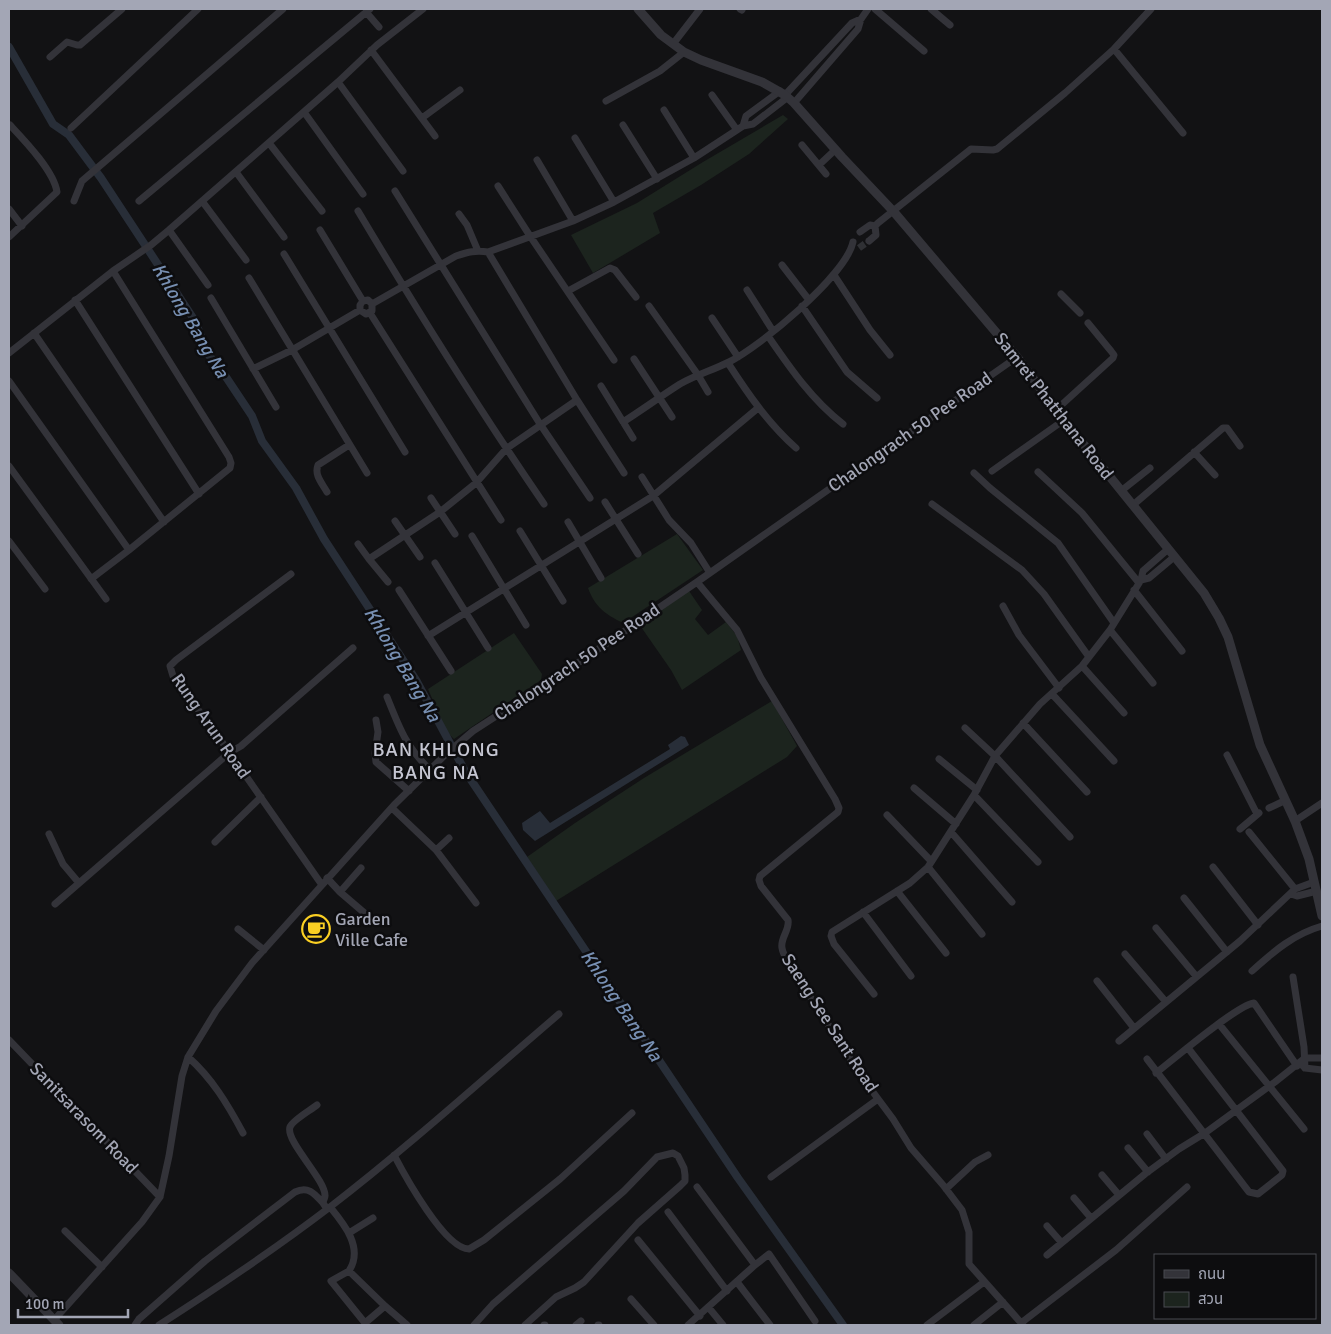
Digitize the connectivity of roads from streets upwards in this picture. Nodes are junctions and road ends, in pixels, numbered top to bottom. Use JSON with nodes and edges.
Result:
{"nodes":[{"id":1,"x":122,"y":9,"type":"edge"},
{"id":2,"x":198,"y":9,"type":"edge"},
{"id":3,"x":283,"y":9,"type":"edge"},
{"id":4,"x":422,"y":9,"type":"edge"},
{"id":5,"x":700,"y":9,"type":"edge"},
{"id":6,"x":868,"y":9,"type":"edge"},
{"id":7,"x":875,"y":9,"type":"edge"},
{"id":8,"x":931,"y":9,"type":"edge"},
{"id":9,"x":1151,"y":9,"type":"edge"},
{"id":10,"x":368,"y":10,"type":"edge"},
{"id":11,"x":640,"y":10,"type":"edge"},
{"id":12,"x":861,"y":19,"type":"junction"},
{"id":13,"x":950,"y":25,"type":"dead end"},
{"id":14,"x":379,"y":27,"type":"dead end"},
{"id":15,"x":673,"y":44,"type":"junction"},
{"id":16,"x":830,"y":47,"type":"junction"},
{"id":17,"x":1114,"y":49,"type":"junction"},
{"id":18,"x":371,"y":50,"type":"junction"},
{"id":19,"x":924,"y":51,"type":"dead end"},
{"id":20,"x":684,"y":52,"type":"junction"},
{"id":21,"x":836,"y":54,"type":"junction"},
{"id":22,"x":50,"y":57,"type":"dead end"},
{"id":23,"x":338,"y":82,"type":"junction"},
{"id":24,"x":460,"y":90,"type":"dead end"},
{"id":25,"x":712,"y":95,"type":"dead end"},
{"id":26,"x":787,"y":96,"type":"junction"},
{"id":27,"x":606,"y":101,"type":"dead end"},
{"id":28,"x":664,"y":110,"type":"dead end"},
{"id":29,"x":304,"y":112,"type":"junction"},
{"id":30,"x":422,"y":118,"type":"junction"},
{"id":31,"x":10,"y":125,"type":"edge"},
{"id":32,"x":623,"y":125,"type":"dead end"},
{"id":33,"x":70,"y":128,"type":"dead end"},
{"id":34,"x":740,"y":128,"type":"junction"},
{"id":35,"x":1183,"y":133,"type":"dead end"},
{"id":36,"x":435,"y":136,"type":"dead end"},
{"id":37,"x":575,"y":138,"type":"dead end"},
{"id":38,"x":269,"y":142,"type":"junction"},
{"id":39,"x":802,"y":145,"type":"dead end"},
{"id":40,"x":830,"y":155,"type":"junction"},
{"id":41,"x":694,"y":158,"type":"junction"},
{"id":42,"x":537,"y":160,"type":"dead end"},
{"id":43,"x":819,"y":165,"type":"junction"},
{"id":44,"x":403,"y":171,"type":"dead end"},
{"id":45,"x":236,"y":172,"type":"junction"},
{"id":46,"x":826,"y":174,"type":"dead end"},
{"id":47,"x":657,"y":179,"type":"junction"},
{"id":48,"x":498,"y":186,"type":"dead end"},
{"id":49,"x":395,"y":191,"type":"dead end"},
{"id":50,"x":364,"y":194,"type":"dead end"},
{"id":51,"x":74,"y":201,"type":"dead end"},
{"id":52,"x":140,"y":201,"type":"dead end"},
{"id":53,"x":202,"y":201,"type":"junction"},
{"id":54,"x":614,"y":202,"type":"junction"},
{"id":55,"x":9,"y":208,"type":"edge"},
{"id":56,"x":322,"y":211,"type":"dead end"},
{"id":57,"x":358,"y":211,"type":"dead end"},
{"id":58,"x":459,"y":214,"type":"dead end"},
{"id":59,"x":891,"y":214,"type":"junction"},
{"id":60,"x":573,"y":221,"type":"junction"},
{"id":61,"x":877,"y":224,"type":"junction"},
{"id":62,"x":22,"y":226,"type":"junction"},
{"id":63,"x":169,"y":230,"type":"junction"},
{"id":64,"x":320,"y":230,"type":"dead end"},
{"id":65,"x":860,"y":232,"type":"dead end"},
{"id":66,"x":530,"y":236,"type":"junction"},
{"id":67,"x":9,"y":237,"type":"edge"},
{"id":68,"x":284,"y":237,"type":"dead end"},
{"id":69,"x":869,"y":241,"type":"tunnel mouth"},
{"id":70,"x":853,"y":242,"type":"tunnel mouth"},
{"id":71,"x":859,"y":248,"type":"tunnel mouth"},
{"id":72,"x":478,"y":251,"type":"junction"},
{"id":73,"x":851,"y":251,"type":"junction"},
{"id":74,"x":488,"y":252,"type":"junction"},
{"id":75,"x":284,"y":254,"type":"dead end"},
{"id":76,"x":246,"y":260,"type":"dead end"},
{"id":77,"x":441,"y":263,"type":"junction"},
{"id":78,"x":782,"y":265,"type":"dead end"},
{"id":79,"x":113,"y":271,"type":"junction"},
{"id":80,"x":834,"y":275,"type":"junction"},
{"id":81,"x":249,"y":278,"type":"dead end"},
{"id":82,"x":208,"y":285,"type":"dead end"},
{"id":83,"x":403,"y":287,"type":"junction"},
{"id":84,"x":747,"y":290,"type":"dead end"},
{"id":85,"x":568,"y":291,"type":"junction"},
{"id":86,"x":1061,"y":294,"type":"dead end"},
{"id":87,"x":636,"y":297,"type":"dead end"},
{"id":88,"x":211,"y":298,"type":"dead end"},
{"id":89,"x":75,"y":300,"type":"junction"},
{"id":90,"x":809,"y":300,"type":"junction"},
{"id":91,"x":363,"y":301,"type":"junction"},
{"id":92,"x":372,"y":304,"type":"junction"},
{"id":93,"x":649,"y":306,"type":"dead end"},
{"id":94,"x":802,"y":306,"type":"junction"},
{"id":95,"x":360,"y":310,"type":"junction"},
{"id":96,"x":370,"y":313,"type":"junction"},
{"id":97,"x":1080,"y":313,"type":"dead end"},
{"id":98,"x":712,"y":318,"type":"dead end"},
{"id":99,"x":1088,"y":323,"type":"dead end"},
{"id":100,"x":329,"y":329,"type":"junction"},
{"id":101,"x":34,"y":333,"type":"junction"},
{"id":102,"x":771,"y":334,"type":"junction"},
{"id":103,"x":292,"y":350,"type":"junction"},
{"id":104,"x":9,"y":353,"type":"edge"},
{"id":105,"x":890,"y":355,"type":"dead end"},
{"id":106,"x":738,"y":357,"type":"junction"},
{"id":107,"x":1017,"y":357,"type":"junction"},
{"id":108,"x":634,"y":359,"type":"dead end"},
{"id":109,"x":614,"y":360,"type":"dead end"},
{"id":110,"x":728,"y":363,"type":"junction"},
{"id":111,"x":253,"y":369,"type":"junction"},
{"id":112,"x":698,"y":375,"type":"junction"},
{"id":113,"x":9,"y":381,"type":"edge"},
{"id":114,"x":600,"y":386,"type":"dead end"},
{"id":115,"x":708,"y":392,"type":"dead end"},
{"id":116,"x":660,"y":398,"type":"junction"},
{"id":117,"x":877,"y":398,"type":"dead end"},
{"id":118,"x":576,"y":400,"type":"junction"},
{"id":119,"x":276,"y":407,"type":"dead end"},
{"id":120,"x":758,"y":408,"type":"junction"},
{"id":121,"x":1057,"y":409,"type":"junction"},
{"id":122,"x":672,"y":416,"type":"dead end"},
{"id":123,"x":1064,"y":420,"type":"junction"},
{"id":124,"x":623,"y":422,"type":"junction"},
{"id":125,"x":540,"y":424,"type":"junction"},
{"id":126,"x":843,"y":424,"type":"dead end"},
{"id":127,"x":633,"y":438,"type":"dead end"},
{"id":128,"x":349,"y":445,"type":"junction"},
{"id":129,"x":1240,"y":446,"type":"dead end"},
{"id":130,"x":796,"y":448,"type":"dead end"},
{"id":131,"x":506,"y":449,"type":"junction"},
{"id":132,"x":405,"y":452,"type":"dead end"},
{"id":133,"x":1194,"y":452,"type":"junction"},
{"id":134,"x":9,"y":466,"type":"edge"},
{"id":135,"x":1150,"y":468,"type":"dead end"},
{"id":136,"x":992,"y":471,"type":"dead end"},
{"id":137,"x":1038,"y":472,"type":"dead end"},
{"id":138,"x":367,"y":473,"type":"dead end"},
{"id":139,"x":624,"y":473,"type":"dead end"},
{"id":140,"x":974,"y":473,"type":"dead end"},
{"id":141,"x":1215,"y":475,"type":"dead end"},
{"id":142,"x":642,"y":477,"type":"dead end"},
{"id":143,"x":476,"y":483,"type":"junction"},
{"id":144,"x":1121,"y":491,"type":"junction"},
{"id":145,"x":327,"y":492,"type":"dead end"},
{"id":146,"x":199,"y":494,"type":"junction"},
{"id":147,"x":653,"y":496,"type":"junction"},
{"id":148,"x":430,"y":498,"type":"dead end"},
{"id":149,"x":590,"y":498,"type":"dead end"},
{"id":150,"x":605,"y":502,"type":"dead end"},
{"id":151,"x":544,"y":504,"type":"dead end"},
{"id":152,"x":932,"y":504,"type":"dead end"},
{"id":153,"x":1133,"y":505,"type":"junction"},
{"id":154,"x":440,"y":512,"type":"junction"},
{"id":155,"x":616,"y":519,"type":"junction"},
{"id":156,"x":501,"y":520,"type":"dead end"},
{"id":157,"x":395,"y":521,"type":"dead end"},
{"id":158,"x":164,"y":522,"type":"junction"},
{"id":159,"x":568,"y":522,"type":"dead end"},
{"id":160,"x":520,"y":531,"type":"dead end"},
{"id":161,"x":455,"y":534,"type":"dead end"},
{"id":162,"x":405,"y":536,"type":"junction"},
{"id":163,"x":472,"y":536,"type":"dead end"},
{"id":164,"x":9,"y":541,"type":"edge"},
{"id":165,"x":580,"y":542,"type":"junction"},
{"id":166,"x":358,"y":544,"type":"dead end"},
{"id":167,"x":129,"y":550,"type":"junction"},
{"id":168,"x":1171,"y":553,"type":"junction"},
{"id":169,"x":638,"y":554,"type":"dead end"},
{"id":170,"x":420,"y":557,"type":"dead end"},
{"id":171,"x":369,"y":559,"type":"junction"},
{"id":172,"x":435,"y":563,"type":"dead end"},
{"id":173,"x":542,"y":566,"type":"junction"},
{"id":174,"x":710,"y":573,"type":"junction"},
{"id":175,"x":291,"y":574,"type":"dead end"},
{"id":176,"x":601,"y":578,"type":"dead end"},
{"id":177,"x":91,"y":579,"type":"junction"},
{"id":178,"x":1140,"y":581,"type":"junction"},
{"id":179,"x":388,"y":582,"type":"dead end"},
{"id":180,"x":697,"y":582,"type":"junction"},
{"id":181,"x":45,"y":589,"type":"dead end"},
{"id":182,"x":399,"y":590,"type":"dead end"},
{"id":183,"x":504,"y":590,"type":"junction"},
{"id":184,"x":1134,"y":590,"type":"junction"},
{"id":185,"x":106,"y":599,"type":"dead end"},
{"id":186,"x":563,"y":601,"type":"dead end"},
{"id":187,"x":1003,"y":606,"type":"dead end"},
{"id":188,"x":465,"y":613,"type":"junction"},
{"id":189,"x":1114,"y":623,"type":"junction"},
{"id":190,"x":526,"y":625,"type":"dead end"},
{"id":191,"x":1110,"y":630,"type":"junction"},
{"id":192,"x":428,"y":636,"type":"junction"},
{"id":193,"x":352,"y":648,"type":"dead end"},
{"id":194,"x":488,"y":648,"type":"dead end"},
{"id":195,"x":1182,"y":651,"type":"dead end"},
{"id":196,"x":1089,"y":657,"type":"junction"},
{"id":197,"x":1082,"y":666,"type":"junction"},
{"id":198,"x":451,"y":671,"type":"dead end"},
{"id":199,"x":1153,"y":683,"type":"dead end"},
{"id":200,"x":1059,"y":688,"type":"junction"},
{"id":201,"x":1052,"y":694,"type":"junction"},
{"id":202,"x":387,"y":697,"type":"dead end"},
{"id":203,"x":1124,"y":713,"type":"dead end"},
{"id":204,"x":376,"y":720,"type":"dead end"},
{"id":205,"x":1023,"y":723,"type":"junction"},
{"id":206,"x":965,"y":728,"type":"dead end"},
{"id":207,"x":229,"y":754,"type":"junction"},
{"id":208,"x":1227,"y":755,"type":"dead end"},
{"id":209,"x":995,"y":756,"type":"junction"},
{"id":210,"x":940,"y":759,"type":"dead end"},
{"id":211,"x":1114,"y":761,"type":"dead end"},
{"id":212,"x":430,"y":770,"type":"junction"},
{"id":213,"x":914,"y":788,"type":"dead end"},
{"id":214,"x":408,"y":791,"type":"junction"},
{"id":215,"x":1087,"y":792,"type":"dead end"},
{"id":216,"x":976,"y":793,"type":"junction"},
{"id":217,"x":261,"y":797,"type":"junction"},
{"id":218,"x":1284,"y":800,"type":"junction"},
{"id":219,"x":1322,"y":803,"type":"edge"},
{"id":220,"x":392,"y":808,"type":"junction"},
{"id":221,"x":1269,"y":808,"type":"dead end"},
{"id":222,"x":888,"y":815,"type":"dead end"},
{"id":223,"x":1295,"y":821,"type":"junction"},
{"id":224,"x":956,"y":824,"type":"junction"},
{"id":225,"x":1240,"y":829,"type":"dead end"},
{"id":226,"x":951,"y":832,"type":"junction"},
{"id":227,"x":1249,"y":832,"type":"dead end"},
{"id":228,"x":50,"y":834,"type":"dead end"},
{"id":229,"x":1070,"y":837,"type":"dead end"},
{"id":230,"x":449,"y":838,"type":"dead end"},
{"id":231,"x":215,"y":842,"type":"dead end"},
{"id":232,"x":436,"y":850,"type":"junction"},
{"id":233,"x":1038,"y":862,"type":"dead end"},
{"id":234,"x":929,"y":864,"type":"junction"},
{"id":235,"x":1213,"y":867,"type":"dead end"},
{"id":236,"x":361,"y":868,"type":"dead end"},
{"id":237,"x":327,"y":878,"type":"junction"},
{"id":238,"x":1314,"y":882,"type":"junction"},
{"id":239,"x":79,"y":884,"type":"junction"},
{"id":240,"x":322,"y":885,"type":"junction"},
{"id":241,"x":897,"y":891,"type":"junction"},
{"id":242,"x":1293,"y":891,"type":"junction"},
{"id":243,"x":1317,"y":891,"type":"junction"},
{"id":244,"x":340,"y":892,"type":"junction"},
{"id":245,"x":1184,"y":898,"type":"dead end"},
{"id":246,"x":1012,"y":902,"type":"dead end"},
{"id":247,"x":55,"y":904,"type":"dead end"},
{"id":248,"x":476,"y":904,"type":"dead end"},
{"id":249,"x":862,"y":912,"type":"junction"},
{"id":250,"x":368,"y":916,"type":"dead end"},
{"id":251,"x":1322,"y":916,"type":"edge"},
{"id":252,"x":1258,"y":926,"type":"junction"},
{"id":253,"x":1322,"y":926,"type":"edge"},
{"id":254,"x":1156,"y":928,"type":"dead end"},
{"id":255,"x":238,"y":929,"type":"dead end"},
{"id":256,"x":982,"y":934,"type":"dead end"},
{"id":257,"x":264,"y":950,"type":"junction"},
{"id":258,"x":946,"y":952,"type":"dead end"},
{"id":259,"x":1227,"y":952,"type":"junction"},
{"id":260,"x":1125,"y":954,"type":"dead end"},
{"id":261,"x":1252,"y":971,"type":"dead end"},
{"id":262,"x":911,"y":976,"type":"dead end"},
{"id":263,"x":1196,"y":976,"type":"junction"},
{"id":264,"x":1293,"y":977,"type":"dead end"},
{"id":265,"x":1097,"y":981,"type":"dead end"},
{"id":266,"x":874,"y":994,"type":"dead end"},
{"id":267,"x":1166,"y":1002,"type":"junction"},
{"id":268,"x":559,"y":1014,"type":"dead end"},
{"id":269,"x":1219,"y":1024,"type":"junction"},
{"id":270,"x":1134,"y":1028,"type":"junction"},
{"id":271,"x":9,"y":1040,"type":"edge"},
{"id":272,"x":1119,"y":1041,"type":"dead end"},
{"id":273,"x":1188,"y":1048,"type":"junction"},
{"id":274,"x":188,"y":1057,"type":"junction"},
{"id":275,"x":1322,"y":1058,"type":"edge"},
{"id":276,"x":1147,"y":1059,"type":"dead end"},
{"id":277,"x":1302,"y":1063,"type":"junction"},
{"id":278,"x":1322,"y":1070,"type":"edge"},
{"id":279,"x":1156,"y":1073,"type":"junction"},
{"id":280,"x":1269,"y":1086,"type":"junction"},
{"id":281,"x":878,"y":1099,"type":"junction"},
{"id":282,"x":318,"y":1105,"type":"dead end"},
{"id":283,"x":1237,"y":1110,"type":"junction"},
{"id":284,"x":632,"y":1113,"type":"dead end"},
{"id":285,"x":1304,"y":1129,"type":"dead end"},
{"id":286,"x":243,"y":1133,"type":"dead end"},
{"id":287,"x":1147,"y":1134,"type":"dead end"},
{"id":288,"x":1202,"y":1134,"type":"junction"},
{"id":289,"x":1128,"y":1148,"type":"dead end"},
{"id":290,"x":988,"y":1155,"type":"dead end"},
{"id":291,"x":394,"y":1156,"type":"junction"},
{"id":292,"x":1166,"y":1159,"type":"junction"},
{"id":293,"x":1148,"y":1172,"type":"junction"},
{"id":294,"x":1102,"y":1175,"type":"dead end"},
{"id":295,"x":771,"y":1177,"type":"dead end"},
{"id":296,"x":697,"y":1186,"type":"dead end"},
{"id":297,"x":1187,"y":1187,"type":"dead end"},
{"id":298,"x":946,"y":1189,"type":"junction"},
{"id":299,"x":1119,"y":1195,"type":"junction"},
{"id":300,"x":160,"y":1197,"type":"junction"},
{"id":301,"x":1074,"y":1198,"type":"dead end"},
{"id":302,"x":327,"y":1206,"type":"junction"},
{"id":303,"x":668,"y":1212,"type":"dead end"},
{"id":304,"x":373,"y":1218,"type":"dead end"},
{"id":305,"x":1091,"y":1218,"type":"junction"},
{"id":306,"x":1048,"y":1226,"type":"dead end"},
{"id":307,"x":65,"y":1231,"type":"dead end"},
{"id":308,"x":349,"y":1233,"type":"junction"},
{"id":309,"x":638,"y":1240,"type":"dead end"},
{"id":310,"x":1061,"y":1242,"type":"junction"},
{"id":311,"x":1047,"y":1255,"type":"dead end"},
{"id":312,"x":755,"y":1265,"type":"junction"},
{"id":313,"x":102,"y":1267,"type":"junction"},
{"id":314,"x":349,"y":1271,"type":"junction"},
{"id":315,"x":9,"y":1273,"type":"edge"},
{"id":316,"x":737,"y":1282,"type":"junction"},
{"id":317,"x":984,"y":1282,"type":"junction"},
{"id":318,"x":727,"y":1291,"type":"junction"},
{"id":319,"x":631,"y":1299,"type":"dead end"},
{"id":320,"x":1003,"y":1302,"type":"junction"},
{"id":321,"x":384,"y":1306,"type":"junction"},
{"id":322,"x":709,"y":1308,"type":"junction"},
{"id":323,"x":700,"y":1316,"type":"junction"},
{"id":324,"x":815,"y":1321,"type":"dead end"},
{"id":325,"x":56,"y":1323,"type":"edge"},
{"id":326,"x":366,"y":1324,"type":"edge"},
{"id":327,"x":1022,"y":1324,"type":"edge"},
{"id":328,"x":135,"y":1325,"type":"edge"},
{"id":329,"x":159,"y":1325,"type":"edge"},
{"id":330,"x":407,"y":1325,"type":"edge"},
{"id":331,"x":474,"y":1325,"type":"edge"},
{"id":332,"x":525,"y":1325,"type":"edge"},
{"id":333,"x":654,"y":1325,"type":"edge"},
{"id":334,"x":688,"y":1325,"type":"edge"},
{"id":335,"x":723,"y":1325,"type":"edge"},
{"id":336,"x":770,"y":1325,"type":"edge"},
{"id":337,"x":927,"y":1325,"type":"edge"},
{"id":338,"x":974,"y":1325,"type":"edge"}],
"edges":[{"from":1,"to":22,"type":"street"},
{"from":2,"to":33,"type":"street"},
{"from":3,"to":51,"type":"street"},
{"from":4,"to":18,"type":"street"},
{"from":5,"to":15,"type":"street"},
{"from":6,"to":12,"type":"street"},
{"from":7,"to":19,"type":"street"},
{"from":8,"to":13,"type":"street"},
{"from":9,"to":17,"type":"street"},
{"from":10,"to":14,"type":"street"},
{"from":10,"to":52,"type":"street"},
{"from":11,"to":15,"type":"street","name":"Samret Phatthana Road"},
{"from":12,"to":16,"type":"street"},
{"from":12,"to":21,"type":"street"},
{"from":15,"to":20,"type":"street","name":"Samret Phatthana Road"},
{"from":16,"to":21,"type":"street"},
{"from":16,"to":26,"type":"street"},
{"from":17,"to":35,"type":"street"},
{"from":17,"to":59,"type":"street"},
{"from":18,"to":23,"type":"street"},
{"from":18,"to":30,"type":"street"},
{"from":20,"to":26,"type":"street","name":"Samret Phatthana Road"},
{"from":20,"to":27,"type":"street"},
{"from":21,"to":26,"type":"street"},
{"from":23,"to":29,"type":"street"},
{"from":23,"to":44,"type":"street"},
{"from":24,"to":30,"type":"street"},
{"from":25,"to":34,"type":"street"},
{"from":26,"to":34,"type":"street"},
{"from":26,"to":34,"type":"street"},
{"from":26,"to":40,"type":"street","name":"Samret Phatthana Road"},
{"from":28,"to":41,"type":"street"},
{"from":29,"to":38,"type":"street"},
{"from":29,"to":50,"type":"street"},
{"from":30,"to":36,"type":"street"},
{"from":31,"to":62,"type":"street"},
{"from":32,"to":47,"type":"street"},
{"from":34,"to":41,"type":"street"},
{"from":37,"to":54,"type":"street"},
{"from":38,"to":45,"type":"street"},
{"from":38,"to":56,"type":"street"},
{"from":39,"to":43,"type":"street"},
{"from":40,"to":43,"type":"street"},
{"from":40,"to":59,"type":"street","name":"Samret Phatthana Road"},
{"from":41,"to":47,"type":"street"},
{"from":42,"to":60,"type":"street"},
{"from":43,"to":46,"type":"street"},
{"from":45,"to":53,"type":"street"},
{"from":45,"to":68,"type":"street"},
{"from":47,"to":54,"type":"street"},
{"from":48,"to":66,"type":"street"},
{"from":49,"to":77,"type":"street"},
{"from":53,"to":63,"type":"street"},
{"from":53,"to":76,"type":"street"},
{"from":54,"to":60,"type":"street"},
{"from":55,"to":62,"type":"street"},
{"from":57,"to":83,"type":"street"},
{"from":58,"to":72,"type":"street"},
{"from":59,"to":61,"type":"street"},
{"from":59,"to":107,"type":"street","name":"Samret Phatthana Road"},
{"from":60,"to":66,"type":"street"},
{"from":61,"to":65,"type":"street"},
{"from":61,"to":69,"type":"street"},
{"from":62,"to":67,"type":"street"},
{"from":63,"to":79,"type":"street"},
{"from":63,"to":82,"type":"street"},
{"from":64,"to":91,"type":"street"},
{"from":66,"to":74,"type":"street"},
{"from":66,"to":85,"type":"street"},
{"from":70,"to":73,"type":"street"},
{"from":71,"to":73,"type":"street"},
{"from":72,"to":74,"type":"street"},
{"from":72,"to":77,"type":"street"},
{"from":73,"to":80,"type":"street"},
{"from":74,"to":118,"type":"street"},
{"from":75,"to":100,"type":"street"},
{"from":77,"to":83,"type":"street"},
{"from":77,"to":125,"type":"street"},
{"from":78,"to":90,"type":"street"},
{"from":79,"to":89,"type":"street"},
{"from":79,"to":146,"type":"street"},
{"from":80,"to":90,"type":"street"},
{"from":80,"to":105,"type":"street"},
{"from":81,"to":103,"type":"street"},
{"from":83,"to":92,"type":"street"},
{"from":83,"to":131,"type":"street"},
{"from":84,"to":102,"type":"street"},
{"from":85,"to":87,"type":"street"},
{"from":85,"to":109,"type":"street"},
{"from":86,"to":97,"type":"street"},
{"from":88,"to":111,"type":"street"},
{"from":89,"to":101,"type":"street"},
{"from":89,"to":146,"type":"street"},
{"from":90,"to":94,"type":"street"},
{"from":91,"to":92,"type":"street"},
{"from":91,"to":95,"type":"street"},
{"from":92,"to":96,"type":"street"},
{"from":93,"to":112,"type":"street"},
{"from":94,"to":102,"type":"street"},
{"from":94,"to":117,"type":"street"},
{"from":95,"to":96,"type":"street"},
{"from":95,"to":100,"type":"street"},
{"from":96,"to":143,"type":"street"},
{"from":98,"to":106,"type":"street"},
{"from":99,"to":121,"type":"street"},
{"from":100,"to":103,"type":"street"},
{"from":100,"to":132,"type":"street"},
{"from":101,"to":104,"type":"street"},
{"from":101,"to":158,"type":"street"},
{"from":102,"to":106,"type":"street"},
{"from":102,"to":126,"type":"street"},
{"from":103,"to":111,"type":"street"},
{"from":103,"to":128,"type":"street"},
{"from":106,"to":110,"type":"street"},
{"from":107,"to":121,"type":"street","name":"Samret Phatthana Road"},
{"from":107,"to":174,"type":"street","name":"Chalongrach 50 Pee Road"},
{"from":108,"to":116,"type":"street"},
{"from":110,"to":112,"type":"street"},
{"from":110,"to":120,"type":"street"},
{"from":111,"to":119,"type":"street"},
{"from":112,"to":115,"type":"street"},
{"from":112,"to":116,"type":"street"},
{"from":113,"to":167,"type":"street"},
{"from":114,"to":124,"type":"street"},
{"from":116,"to":122,"type":"street"},
{"from":116,"to":124,"type":"street"},
{"from":118,"to":125,"type":"street"},
{"from":118,"to":139,"type":"street"},
{"from":120,"to":130,"type":"street"},
{"from":120,"to":147,"type":"street"},
{"from":121,"to":123,"type":"street","name":"Samret Phatthana Road"},
{"from":123,"to":136,"type":"street"},
{"from":123,"to":144,"type":"street","name":"Samret Phatthana Road"},
{"from":124,"to":127,"type":"street"},
{"from":125,"to":131,"type":"street"},
{"from":125,"to":149,"type":"street"},
{"from":128,"to":138,"type":"street"},
{"from":128,"to":145,"type":"street"},
{"from":129,"to":133,"type":"street"},
{"from":131,"to":143,"type":"street"},
{"from":131,"to":151,"type":"street"},
{"from":133,"to":141,"type":"street"},
{"from":133,"to":153,"type":"street"},
{"from":134,"to":177,"type":"street"},
{"from":135,"to":144,"type":"street"},
{"from":137,"to":178,"type":"street"},
{"from":140,"to":189,"type":"street"},
{"from":142,"to":147,"type":"street"},
{"from":143,"to":154,"type":"street"},
{"from":143,"to":156,"type":"street"},
{"from":144,"to":153,"type":"street","name":"Samret Phatthana Road"},
{"from":146,"to":158,"type":"street"},
{"from":147,"to":155,"type":"street"},
{"from":147,"to":174,"type":"street"},
{"from":148,"to":154,"type":"street"},
{"from":150,"to":155,"type":"street"},
{"from":152,"to":196,"type":"street"},
{"from":153,"to":168,"type":"street","name":"Samret Phatthana Road"},
{"from":154,"to":161,"type":"street"},
{"from":154,"to":162,"type":"street"},
{"from":155,"to":165,"type":"street"},
{"from":155,"to":169,"type":"street"},
{"from":157,"to":162,"type":"street"},
{"from":158,"to":167,"type":"street"},
{"from":159,"to":165,"type":"street"},
{"from":160,"to":173,"type":"street"},
{"from":162,"to":170,"type":"street"},
{"from":162,"to":171,"type":"street"},
{"from":163,"to":183,"type":"street"},
{"from":164,"to":181,"type":"street"},
{"from":165,"to":173,"type":"street"},
{"from":165,"to":176,"type":"street"},
{"from":166,"to":171,"type":"street"},
{"from":167,"to":177,"type":"street"},
{"from":168,"to":178,"type":"street"},
{"from":168,"to":218,"type":"street","name":"Samret Phatthana Road"},
{"from":171,"to":179,"type":"street"},
{"from":172,"to":188,"type":"street"},
{"from":173,"to":183,"type":"street"},
{"from":173,"to":186,"type":"street"},
{"from":174,"to":180,"type":"street","name":"Chalongrach 50 Pee Road"},
{"from":175,"to":207,"type":"street","name":"Rung Arun Road"},
{"from":177,"to":185,"type":"street"},
{"from":178,"to":184,"type":"street"},
{"from":180,"to":212,"type":"street","name":"Chalongrach 50 Pee Road"},
{"from":180,"to":281,"type":"street","name":"Saeng See Sant Road"},
{"from":182,"to":192,"type":"street"},
{"from":183,"to":188,"type":"street"},
{"from":183,"to":190,"type":"street"},
{"from":184,"to":189,"type":"street"},
{"from":184,"to":195,"type":"street"},
{"from":187,"to":200,"type":"street"},
{"from":188,"to":192,"type":"street"},
{"from":188,"to":194,"type":"street"},
{"from":189,"to":191,"type":"street"},
{"from":191,"to":196,"type":"street"},
{"from":191,"to":199,"type":"street"},
{"from":192,"to":198,"type":"street"},
{"from":193,"to":207,"type":"street"},
{"from":196,"to":197,"type":"street"},
{"from":197,"to":200,"type":"street"},
{"from":197,"to":203,"type":"street"},
{"from":200,"to":201,"type":"street"},
{"from":201,"to":205,"type":"street"},
{"from":201,"to":211,"type":"street"},
{"from":202,"to":212,"type":"street"},
{"from":204,"to":214,"type":"street"},
{"from":205,"to":209,"type":"street"},
{"from":205,"to":215,"type":"street"},
{"from":206,"to":209,"type":"street"},
{"from":207,"to":217,"type":"street","name":"Rung Arun Road"},
{"from":207,"to":239,"type":"street"},
{"from":208,"to":225,"type":"street"},
{"from":209,"to":216,"type":"street"},
{"from":209,"to":229,"type":"street"},
{"from":210,"to":216,"type":"street"},
{"from":212,"to":214,"type":"street","name":"Chalongrach 50 Pee Road"},
{"from":213,"to":224,"type":"street"},
{"from":214,"to":220,"type":"street","name":"Chalongrach 50 Pee Road"},
{"from":216,"to":224,"type":"street"},
{"from":216,"to":233,"type":"street"},
{"from":217,"to":231,"type":"street"},
{"from":217,"to":240,"type":"street","name":"Rung Arun Road"},
{"from":218,"to":221,"type":"street"},
{"from":218,"to":223,"type":"street","name":"Samret Phatthana Road"},
{"from":219,"to":223,"type":"street"},
{"from":220,"to":232,"type":"street"},
{"from":220,"to":237,"type":"street","name":"Chalongrach 50 Pee Road"},
{"from":222,"to":234,"type":"street"},
{"from":223,"to":238,"type":"street","name":"Samret Phatthana Road"},
{"from":224,"to":226,"type":"street"},
{"from":226,"to":234,"type":"street"},
{"from":226,"to":246,"type":"street"},
{"from":227,"to":242,"type":"street"},
{"from":228,"to":239,"type":"street"},
{"from":230,"to":232,"type":"street"},
{"from":232,"to":248,"type":"street"},
{"from":234,"to":241,"type":"street"},
{"from":234,"to":256,"type":"street"},
{"from":235,"to":252,"type":"street"},
{"from":236,"to":244,"type":"street"},
{"from":237,"to":240,"type":"street","name":"Chalongrach 50 Pee Road"},
{"from":237,"to":244,"type":"street"},
{"from":238,"to":242,"type":"street"},
{"from":238,"to":243,"type":"street","name":"Samret Phatthana Road"},
{"from":239,"to":247,"type":"street"},
{"from":240,"to":257,"type":"street","name":"Chalongrach 50 Pee Road"},
{"from":241,"to":249,"type":"street"},
{"from":241,"to":258,"type":"street"},
{"from":242,"to":243,"type":"street"},
{"from":242,"to":252,"type":"street"},
{"from":243,"to":251,"type":"street","name":"Samret Phatthana Road"},
{"from":244,"to":250,"type":"street"},
{"from":245,"to":259,"type":"street"},
{"from":249,"to":262,"type":"street"},
{"from":249,"to":266,"type":"street"},
{"from":252,"to":259,"type":"street"},
{"from":253,"to":261,"type":"street"},
{"from":254,"to":263,"type":"street"},
{"from":255,"to":257,"type":"street"},
{"from":257,"to":274,"type":"street","name":"Chalongrach 50 Pee Road"},
{"from":259,"to":263,"type":"street"},
{"from":260,"to":267,"type":"street"},
{"from":263,"to":267,"type":"street"},
{"from":264,"to":277,"type":"street"},
{"from":265,"to":270,"type":"street"},
{"from":267,"to":270,"type":"street"},
{"from":268,"to":291,"type":"street"},
{"from":269,"to":273,"type":"street"},
{"from":269,"to":277,"type":"street"},
{"from":269,"to":280,"type":"street"},
{"from":270,"to":272,"type":"street"},
{"from":271,"to":300,"type":"street","name":"Sanitsarasom Road"},
{"from":273,"to":279,"type":"street"},
{"from":273,"to":283,"type":"street"},
{"from":274,"to":286,"type":"street"},
{"from":274,"to":300,"type":"street","name":"Chalongrach 50 Pee Road"},
{"from":275,"to":277,"type":"street"},
{"from":276,"to":279,"type":"street"},
{"from":277,"to":278,"type":"street"},
{"from":277,"to":280,"type":"street"},
{"from":279,"to":288,"type":"street"},
{"from":280,"to":283,"type":"street"},
{"from":280,"to":285,"type":"street"},
{"from":281,"to":295,"type":"street"},
{"from":281,"to":298,"type":"street","name":"Saeng See Sant Road"},
{"from":282,"to":302,"type":"street"},
{"from":283,"to":288,"type":"street"},
{"from":283,"to":288,"type":"street"},
{"from":284,"to":291,"type":"street"},
{"from":287,"to":292,"type":"street"},
{"from":288,"to":292,"type":"street"},
{"from":289,"to":293,"type":"street"},
{"from":290,"to":298,"type":"street"},
{"from":291,"to":302,"type":"street"},
{"from":292,"to":293,"type":"street"},
{"from":293,"to":299,"type":"street"},
{"from":294,"to":299,"type":"street"},
{"from":296,"to":312,"type":"street"},
{"from":297,"to":327,"type":"street"},
{"from":298,"to":317,"type":"street","name":"Saeng See Sant Road"},
{"from":299,"to":305,"type":"street"},
{"from":300,"to":313,"type":"street","name":"Chalongrach 50 Pee Road"},
{"from":301,"to":305,"type":"street"},
{"from":302,"to":308,"type":"street"},
{"from":302,"to":328,"type":"street"},
{"from":302,"to":329,"type":"street"},
{"from":303,"to":318,"type":"street"},
{"from":304,"to":308,"type":"street"},
{"from":305,"to":310,"type":"street"},
{"from":306,"to":310,"type":"street"},
{"from":307,"to":313,"type":"street"},
{"from":308,"to":314,"type":"street"},
{"from":309,"to":323,"type":"street"},
{"from":310,"to":311,"type":"street"},
{"from":312,"to":316,"type":"street"},
{"from":312,"to":324,"type":"street"},
{"from":313,"to":325,"type":"street","name":"Chalongrach 50 Pee Road"},
{"from":314,"to":321,"type":"street"},
{"from":314,"to":326,"type":"street"},
{"from":315,"to":325,"type":"street"},
{"from":316,"to":318,"type":"street"},
{"from":316,"to":336,"type":"street"},
{"from":317,"to":320,"type":"street","name":"Saeng See Sant Road"},
{"from":317,"to":337,"type":"street"},
{"from":318,"to":322,"type":"street"},
{"from":319,"to":333,"type":"street"},
{"from":320,"to":327,"type":"street","name":"Saeng See Sant Road"},
{"from":320,"to":338,"type":"street"},
{"from":321,"to":326,"type":"street"},
{"from":321,"to":330,"type":"street"},
{"from":322,"to":323,"type":"street"},
{"from":322,"to":335,"type":"street"},
{"from":323,"to":334,"type":"street"},
{"from":331,"to":332,"type":"street"}]}
